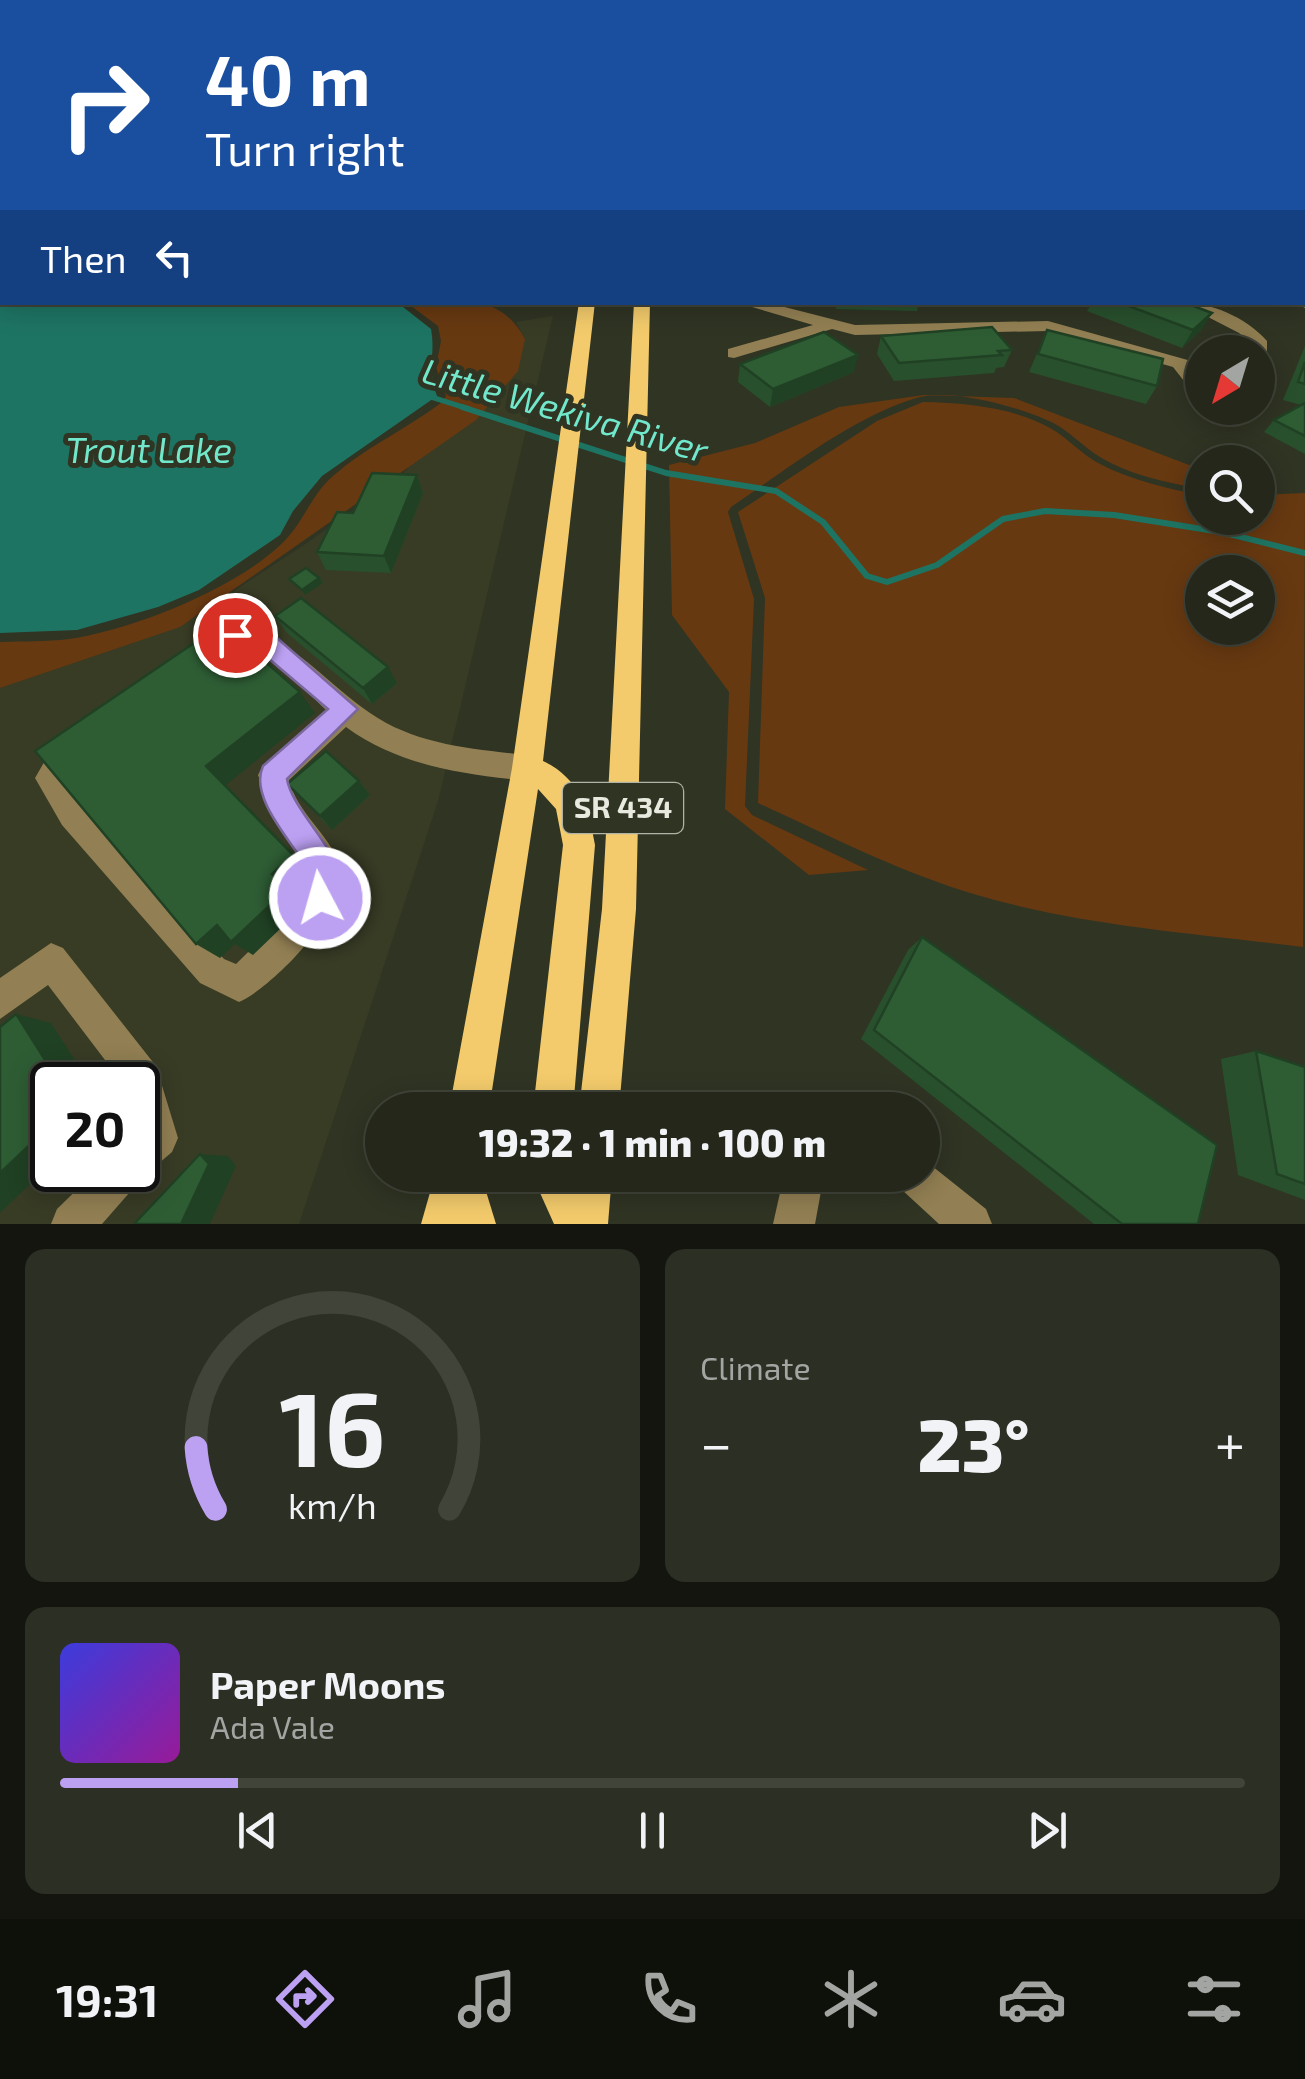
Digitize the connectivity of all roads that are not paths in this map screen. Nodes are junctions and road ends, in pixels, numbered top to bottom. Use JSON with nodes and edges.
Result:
{"nodes":[{"id":1,"x":586,"y":305,"type":"edge"},
{"id":2,"x":642,"y":305,"type":"edge"},
{"id":3,"x":756,"y":305,"type":"edge"},
{"id":4,"x":1193,"y":305,"type":"edge"},
{"id":5,"x":831,"y":324,"type":"junction"},
{"id":6,"x":1252,"y":335,"type":"edge"},
{"id":7,"x":734,"y":353,"type":"dead end"},
{"id":8,"x":1185,"y":365,"type":"edge"},
{"id":9,"x":180,"y":672,"type":"edge"},
{"id":10,"x":346,"y":709,"type":"junction"},
{"id":11,"x":105,"y":728,"type":"edge"},
{"id":12,"x":527,"y":768,"type":"junction"},
{"id":13,"x":0,"y":1001,"type":"edge"},
{"id":14,"x":129,"y":1062,"type":"edge"},
{"id":15,"x":472,"y":1092,"type":"edge"},
{"id":16,"x":556,"y":1092,"type":"edge"},
{"id":17,"x":601,"y":1092,"type":"edge"},
{"id":18,"x":104,"y":1192,"type":"edge"},
{"id":19,"x":452,"y":1192,"type":"edge"},
{"id":20,"x":464,"y":1192,"type":"edge"},
{"id":21,"x":560,"y":1192,"type":"edge"},
{"id":22,"x":590,"y":1192,"type":"edge"},
{"id":23,"x":801,"y":1192,"type":"edge"},
{"id":24,"x":934,"y":1192,"type":"edge"},
{"id":25,"x":72,"y":1224,"type":"edge"},
{"id":26,"x":442,"y":1224,"type":"edge"},
{"id":27,"x":475,"y":1224,"type":"edge"},
{"id":28,"x":576,"y":1224,"type":"edge"},
{"id":29,"x":587,"y":1224,"type":"edge"},
{"id":30,"x":794,"y":1224,"type":"edge"},
{"id":31,"x":971,"y":1224,"type":"edge"}],
"edges":[{"from":1,"to":12,"type":"main road","number":"SR 434"},
{"from":2,"to":17,"type":"main road","number":"SR 434"},
{"from":3,"to":5,"type":"street"},
{"from":4,"to":6,"type":"street"},
{"from":5,"to":7,"type":"street"},
{"from":5,"to":8,"type":"street"},
{"from":9,"to":10,"type":"street"},
{"from":10,"to":11,"type":"street"},
{"from":10,"to":12,"type":"street"},
{"from":12,"to":15,"type":"main road","number":"SR 434"},
{"from":12,"to":16,"type":"main road"},
{"from":13,"to":14,"type":"street"},
{"from":18,"to":25,"type":"street"},
{"from":19,"to":26,"type":"main road"},
{"from":20,"to":27,"type":"main road"},
{"from":21,"to":28,"type":"main road"},
{"from":22,"to":29,"type":"main road"},
{"from":23,"to":30,"type":"street"},
{"from":24,"to":31,"type":"street"}]}
